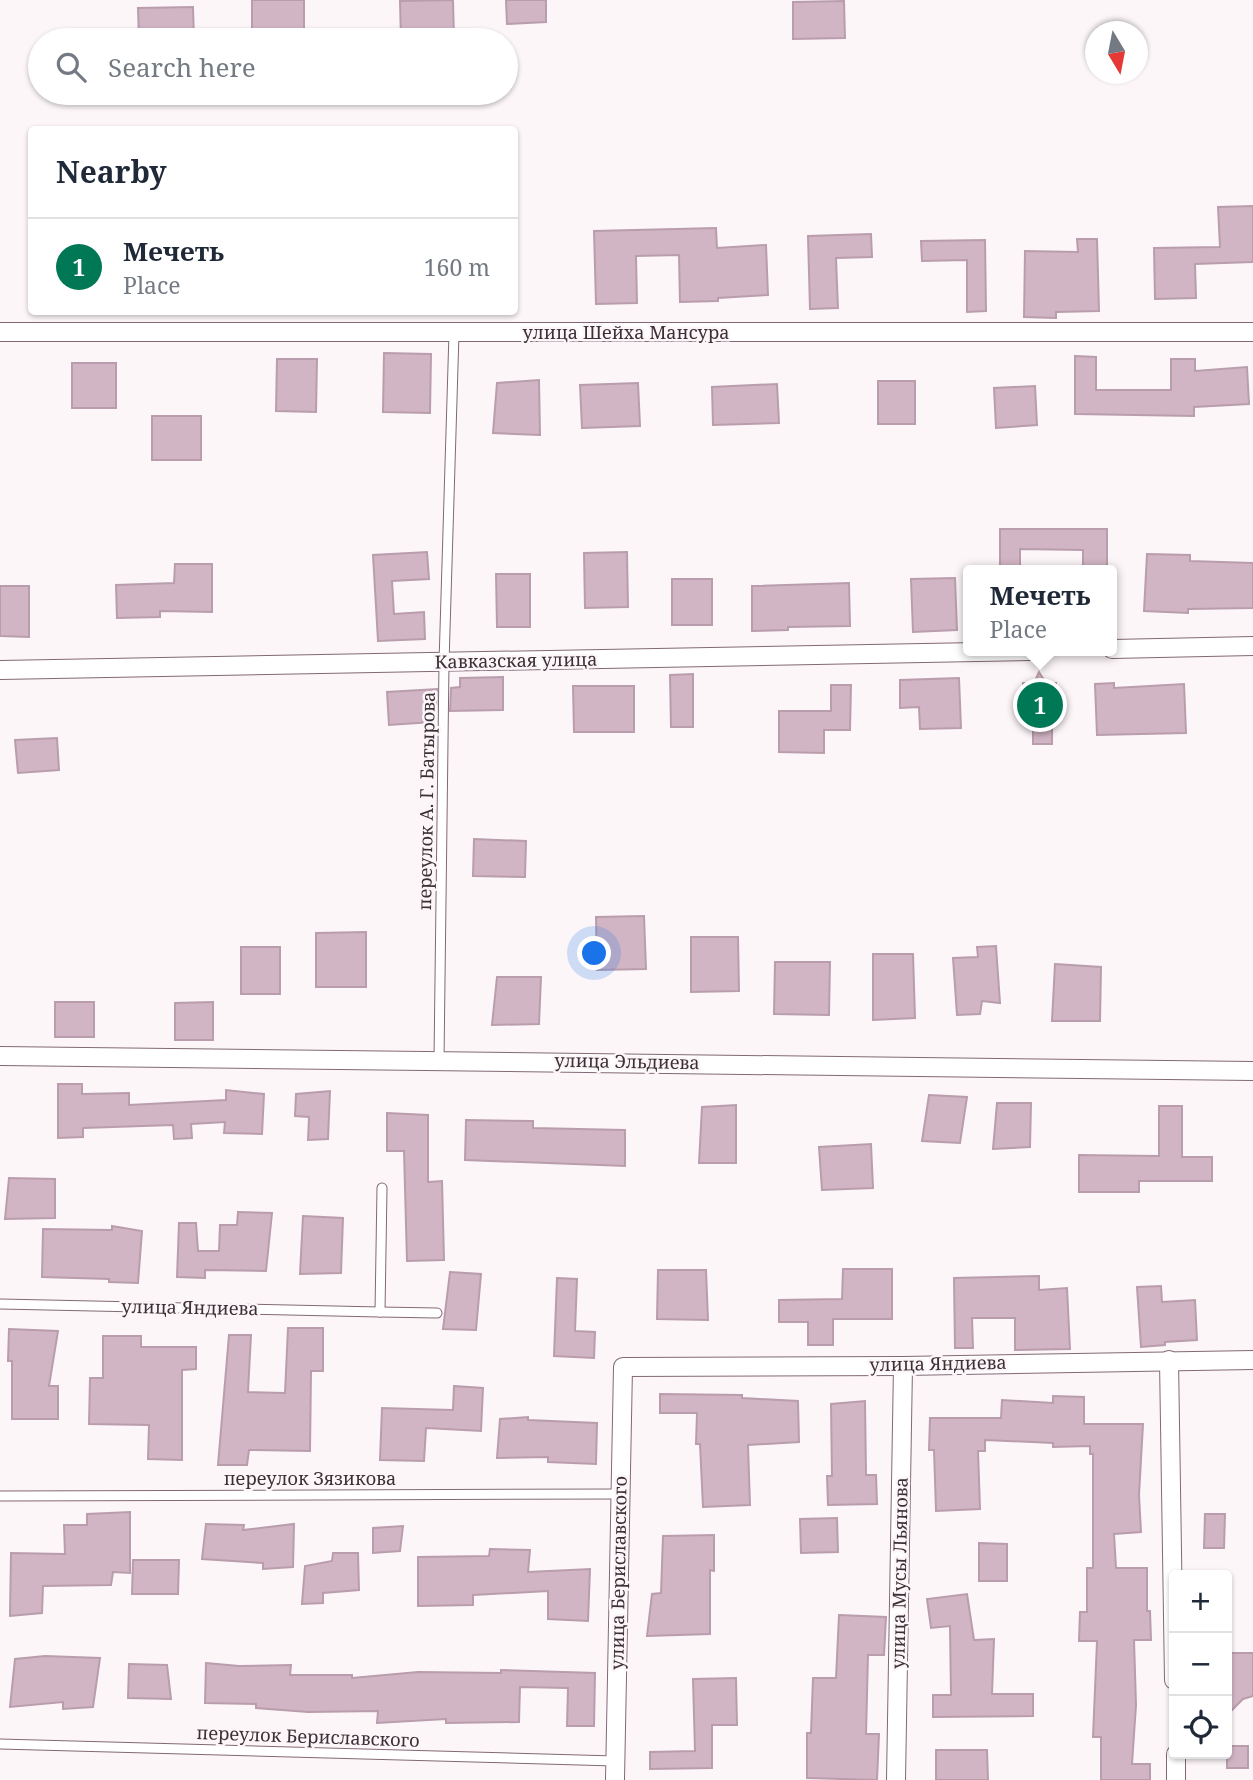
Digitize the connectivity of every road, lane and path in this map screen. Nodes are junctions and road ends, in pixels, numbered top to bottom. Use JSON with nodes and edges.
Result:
{"nodes":[{"id":1,"x":0,"y":332,"type":"edge"},
{"id":2,"x":1253,"y":332,"type":"edge"},
{"id":3,"x":454,"y":333,"type":"junction"},
{"id":4,"x":1253,"y":646,"type":"edge"},
{"id":5,"x":1117,"y":649,"type":"edge"},
{"id":6,"x":963,"y":652,"type":"edge"},
{"id":7,"x":444,"y":663,"type":"junction"},
{"id":8,"x":0,"y":670,"type":"edge"},
{"id":9,"x":0,"y":1056,"type":"edge"},
{"id":10,"x":439,"y":1060,"type":"junction"},
{"id":11,"x":1253,"y":1070,"type":"edge"},
{"id":12,"x":382,"y":1188,"type":"dead end"},
{"id":13,"x":0,"y":1304,"type":"edge"},
{"id":14,"x":380,"y":1312,"type":"junction"},
{"id":15,"x":437,"y":1313,"type":"dead end"},
{"id":16,"x":1169,"y":1360,"type":"junction"},
{"id":17,"x":1253,"y":1360,"type":"edge"},
{"id":18,"x":903,"y":1366,"type":"junction"},
{"id":19,"x":622,"y":1367,"type":"joint"},
{"id":20,"x":620,"y":1494,"type":"junction"},
{"id":21,"x":0,"y":1496,"type":"edge"},
{"id":22,"x":1173,"y":1633,"type":"edge"},
{"id":23,"x":0,"y":1744,"type":"edge"},
{"id":24,"x":1175,"y":1759,"type":"edge"},
{"id":25,"x":615,"y":1761,"type":"junction"},
{"id":26,"x":615,"y":1780,"type":"edge"},
{"id":27,"x":897,"y":1780,"type":"edge"},
{"id":28,"x":1176,"y":1780,"type":"edge"}],
"edges":[{"from":1,"to":3,"type":"street","name":"улица Шейха Мансура"},
{"from":2,"to":3,"type":"street","name":"улица Шейха Мансура"},
{"from":3,"to":7,"type":"lane","name":"переулок А. Г. Батырова"},
{"from":4,"to":5,"type":"street"},
{"from":6,"to":7,"type":"street","name":"Кавказская улица"},
{"from":7,"to":8,"type":"street","name":"Кавказская улица"},
{"from":7,"to":10,"type":"lane","name":"переулок А. Г. Батырова"},
{"from":9,"to":10,"type":"street","name":"улица Эльдиева"},
{"from":10,"to":11,"type":"street","name":"улица Эльдиева"},
{"from":12,"to":14,"type":"lane"},
{"from":13,"to":14,"type":"lane","name":"улица Яндиева"},
{"from":14,"to":15,"type":"lane","name":"улица Яндиева"},
{"from":16,"to":17,"type":"street","name":"улица Яндиева"},
{"from":16,"to":18,"type":"street","name":"улица Яндиева"},
{"from":16,"to":22,"type":"street"},
{"from":18,"to":19,"type":"street","name":"улица Яндиева"},
{"from":18,"to":27,"type":"street","name":"улица Мусы Льянова"},
{"from":19,"to":20,"type":"street","name":"улица Бериславского"},
{"from":20,"to":21,"type":"lane","name":"переулок Зязикова"},
{"from":20,"to":25,"type":"street","name":"улица Бериславского"},
{"from":23,"to":25,"type":"lane","name":"переулок Бериславского"},
{"from":24,"to":28,"type":"street"},
{"from":25,"to":26,"type":"street","name":"улица Бериславского"}]}
